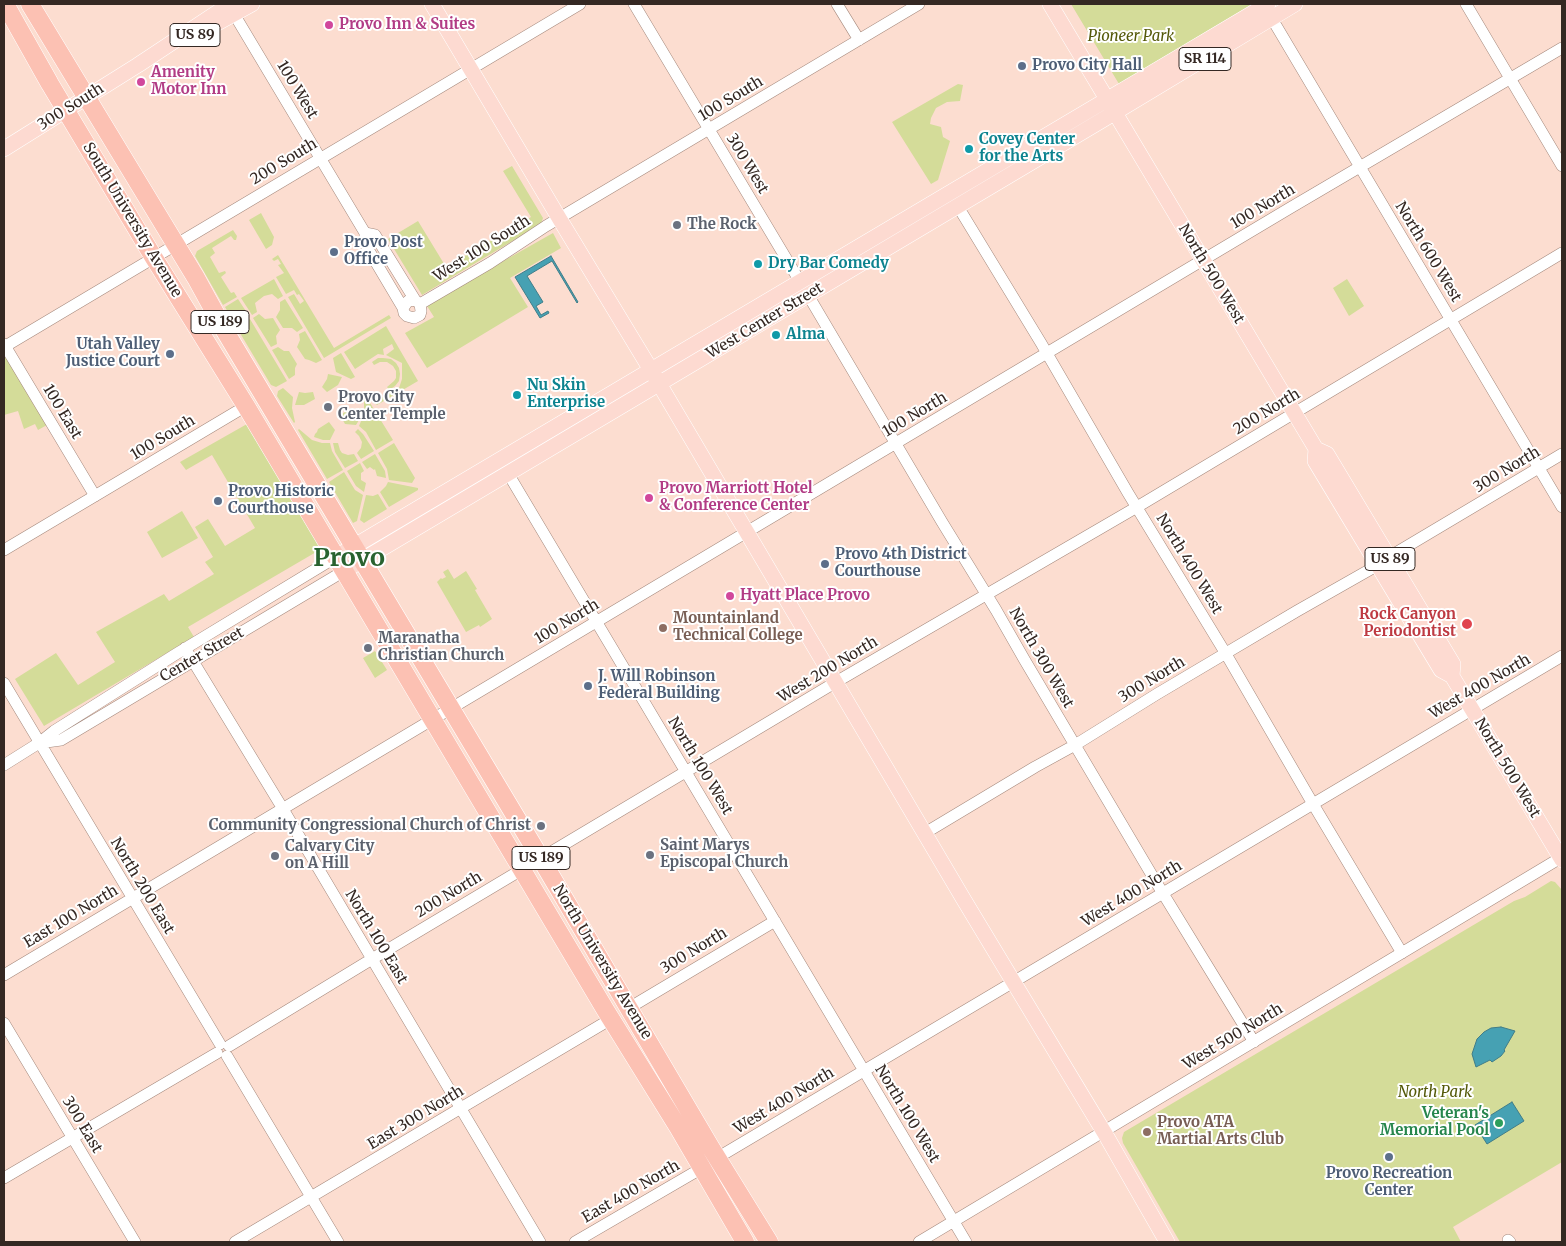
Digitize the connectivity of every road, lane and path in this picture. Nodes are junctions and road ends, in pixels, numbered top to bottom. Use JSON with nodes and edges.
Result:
{"nodes":[{"id":1,"x":5,"y":4,"type":"edge"},
{"id":2,"x":30,"y":4,"type":"edge"},
{"id":3,"x":252,"y":4,"type":"edge"},
{"id":4,"x":432,"y":4,"type":"edge"},
{"id":5,"x":580,"y":4,"type":"edge"},
{"id":6,"x":634,"y":4,"type":"edge"},
{"id":7,"x":838,"y":4,"type":"edge"},
{"id":8,"x":919,"y":4,"type":"edge"},
{"id":9,"x":1050,"y":4,"type":"edge"},
{"id":10,"x":1294,"y":4,"type":"edge"},
{"id":11,"x":1466,"y":4,"type":"edge"},
{"id":12,"x":230,"y":7,"type":"edge"},
{"id":13,"x":1267,"y":9,"type":"edge"},
{"id":14,"x":859,"y":40,"type":"junction"},
{"id":15,"x":1562,"y":48,"type":"edge"},
{"id":16,"x":470,"y":69,"type":"junction"},
{"id":17,"x":1511,"y":78,"type":"junction"},
{"id":18,"x":87,"y":96,"type":"junction"},
{"id":19,"x":1107,"y":99,"type":"junction"},
{"id":20,"x":65,"y":110,"type":"junction"},
{"id":21,"x":1115,"y":113,"type":"junction"},
{"id":22,"x":709,"y":130,"type":"junction"},
{"id":23,"x":4,"y":149,"type":"edge"},
{"id":24,"x":320,"y":159,"type":"junction"},
{"id":25,"x":1562,"y":166,"type":"edge"},
{"id":26,"x":1360,"y":167,"type":"junction"},
{"id":27,"x":949,"y":192,"type":"junction"},
{"id":28,"x":958,"y":206,"type":"junction"},
{"id":29,"x":558,"y":218,"type":"junction"},
{"id":30,"x":365,"y":233,"type":"junction"},
{"id":31,"x":176,"y":245,"type":"junction"},
{"id":32,"x":1562,"y":253,"type":"edge"},
{"id":33,"x":154,"y":258,"type":"junction"},
{"id":34,"x":1203,"y":260,"type":"junction"},
{"id":35,"x":804,"y":288,"type":"junction"},
{"id":36,"x":418,"y":302,"type":"junction"},
{"id":37,"x":404,"y":308,"type":"junction"},
{"id":38,"x":1451,"y":319,"type":"junction"},
{"id":39,"x":4,"y":346,"type":"edge"},
{"id":40,"x":1048,"y":354,"type":"junction"},
{"id":41,"x":651,"y":370,"type":"junction"},
{"id":42,"x":659,"y":384,"type":"junction"},
{"id":43,"x":246,"y":406,"type":"junction"},
{"id":44,"x":1294,"y":413,"type":"junction"},
{"id":45,"x":896,"y":444,"type":"junction"},
{"id":46,"x":1562,"y":454,"type":"edge"},
{"id":47,"x":500,"y":460,"type":"junction"},
{"id":48,"x":1539,"y":468,"type":"junction"},
{"id":49,"x":509,"y":473,"type":"junction"},
{"id":50,"x":95,"y":496,"type":"junction"},
{"id":51,"x":1137,"y":507,"type":"junction"},
{"id":52,"x":1562,"y":507,"type":"edge"},
{"id":53,"x":747,"y":532,"type":"junction"},
{"id":54,"x":4,"y":550,"type":"edge"},
{"id":55,"x":358,"y":553,"type":"junction"},
{"id":56,"x":1383,"y":561,"type":"junction"},
{"id":57,"x":340,"y":564,"type":"junction"},
{"id":58,"x":987,"y":595,"type":"junction"},
{"id":59,"x":597,"y":622,"type":"junction"},
{"id":60,"x":185,"y":648,"type":"junction"},
{"id":61,"x":1226,"y":654,"type":"junction"},
{"id":62,"x":1562,"y":656,"type":"edge"},
{"id":63,"x":193,"y":661,"type":"junction"},
{"id":64,"x":836,"y":682,"type":"junction"},
{"id":65,"x":4,"y":683,"type":"edge"},
{"id":66,"x":452,"y":709,"type":"junction"},
{"id":67,"x":1472,"y":709,"type":"junction"},
{"id":68,"x":433,"y":719,"type":"junction"},
{"id":69,"x":40,"y":744,"type":"junction"},
{"id":70,"x":1075,"y":745,"type":"junction"},
{"id":71,"x":4,"y":765,"type":"edge"},
{"id":72,"x":685,"y":772,"type":"junction"},
{"id":73,"x":1313,"y":804,"type":"junction"},
{"id":74,"x":283,"y":809,"type":"junction"},
{"id":75,"x":925,"y":832,"type":"junction"},
{"id":76,"x":541,"y":859,"type":"junction"},
{"id":77,"x":1562,"y":859,"type":"edge"},
{"id":78,"x":522,"y":870,"type":"junction"},
{"id":79,"x":1163,"y":893,"type":"junction"},
{"id":80,"x":132,"y":898,"type":"junction"},
{"id":81,"x":775,"y":921,"type":"junction"},
{"id":82,"x":1402,"y":954,"type":"junction"},
{"id":83,"x":372,"y":959,"type":"junction"},
{"id":84,"x":4,"y":976,"type":"edge"},
{"id":85,"x":1013,"y":982,"type":"junction"},
{"id":86,"x":629,"y":1008,"type":"junction"},
{"id":87,"x":611,"y":1019,"type":"junction"},
{"id":88,"x":4,"y":1023,"type":"edge"},
{"id":89,"x":1254,"y":1042,"type":"junction"},
{"id":90,"x":223,"y":1050,"type":"junction"},
{"id":91,"x":864,"y":1070,"type":"junction"},
{"id":92,"x":461,"y":1109,"type":"junction"},
{"id":93,"x":1104,"y":1132,"type":"junction"},
{"id":94,"x":72,"y":1137,"type":"junction"},
{"id":95,"x":717,"y":1158,"type":"junction"},
{"id":96,"x":702,"y":1168,"type":"junction"},
{"id":97,"x":4,"y":1178,"type":"edge"},
{"id":98,"x":312,"y":1197,"type":"junction"},
{"id":99,"x":954,"y":1221,"type":"junction"},
{"id":100,"x":135,"y":1242,"type":"edge"},
{"id":101,"x":235,"y":1242,"type":"edge"},
{"id":102,"x":338,"y":1242,"type":"edge"},
{"id":103,"x":540,"y":1242,"type":"edge"},
{"id":104,"x":576,"y":1242,"type":"edge"},
{"id":105,"x":745,"y":1242,"type":"edge"},
{"id":106,"x":769,"y":1242,"type":"edge"},
{"id":107,"x":919,"y":1242,"type":"edge"},
{"id":108,"x":966,"y":1242,"type":"edge"},
{"id":109,"x":1167,"y":1242,"type":"edge"}],
"edges":[{"from":1,"to":20,"type":"highway","name":"South University Avenue","number":"US 189"},
{"from":2,"to":18,"type":"highway","name":"South University Avenue","number":"US 189"},
{"from":3,"to":12,"type":"main road","name":"300 South","number":"US 89"},
{"from":4,"to":16,"type":"main road"},
{"from":5,"to":16,"type":"street","name":"200 South"},
{"from":6,"to":22,"type":"street","name":"300 West"},
{"from":7,"to":14,"type":"street"},
{"from":8,"to":14,"type":"street","name":"100 South"},
{"from":9,"to":19,"type":"main road","number":"US 89"},
{"from":10,"to":13,"type":"main road","name":"West Center Street","number":"SR 114"},
{"from":11,"to":17,"type":"street"},
{"from":12,"to":18,"type":"main road","name":"300 South","number":"US 89"},
{"from":12,"to":24,"type":"street","name":"100 West"},
{"from":13,"to":19,"type":"main road","name":"West Center Street","number":"SR 114"},
{"from":13,"to":21,"type":"main road","name":"West Center Street","number":"SR 114"},
{"from":13,"to":26,"type":"street","name":"North 600 West"},
{"from":14,"to":22,"type":"street","name":"100 South"},
{"from":15,"to":17,"type":"street","name":"100 North"},
{"from":16,"to":24,"type":"street","name":"200 South"},
{"from":16,"to":29,"type":"main road"},
{"from":17,"to":25,"type":"street"},
{"from":17,"to":26,"type":"street","name":"100 North"},
{"from":18,"to":20,"type":"main road","name":"300 South","number":"US 89"},
{"from":18,"to":31,"type":"highway","name":"South University Avenue","number":"US 189"},
{"from":19,"to":21,"type":"main road","name":"North 500 West","number":"US 89"},
{"from":19,"to":27,"type":"main road","name":"West Center Street"},
{"from":20,"to":23,"type":"main road","name":"300 South","number":"US 89"},
{"from":20,"to":33,"type":"highway","name":"South University Avenue","number":"US 189"},
{"from":21,"to":28,"type":"main road","name":"West Center Street"},
{"from":21,"to":34,"type":"main road","name":"North 500 West","number":"US 89"},
{"from":22,"to":29,"type":"street","name":"100 South"},
{"from":22,"to":35,"type":"street","name":"300 West"},
{"from":24,"to":30,"type":"street","name":"100 West"},
{"from":24,"to":31,"type":"street","name":"200 South"},
{"from":26,"to":34,"type":"street","name":"100 North"},
{"from":26,"to":38,"type":"street","name":"North 600 West"},
{"from":27,"to":28,"type":"street","name":"North 400 West"},
{"from":27,"to":35,"type":"main road","name":"West Center Street"},
{"from":28,"to":35,"type":"main road","name":"West Center Street"},
{"from":28,"to":40,"type":"street","name":"North 400 West"},
{"from":29,"to":36,"type":"street","name":"West 100 South"},
{"from":29,"to":41,"type":"main road"},
{"from":30,"to":36,"type":"street"},
{"from":30,"to":37,"type":"street"},
{"from":31,"to":33,"type":"street","name":"200 South"},
{"from":31,"to":55,"type":"highway","name":"South University Avenue","number":"US 189"},
{"from":32,"to":38,"type":"street","name":"200 North"},
{"from":33,"to":39,"type":"street","name":"200 South"},
{"from":33,"to":43,"type":"highway","name":"South University Avenue","number":"US 189"},
{"from":34,"to":40,"type":"street","name":"100 North"},
{"from":34,"to":44,"type":"main road","name":"North 500 West","number":"US 89"},
{"from":35,"to":41,"type":"main road","name":"West Center Street"},
{"from":35,"to":42,"type":"main road","name":"West Center Street"},
{"from":35,"to":45,"type":"street","name":"North 300 West"},
{"from":36,"to":37,"type":"street"},
{"from":36,"to":37,"type":"street"},
{"from":38,"to":44,"type":"street","name":"200 North"},
{"from":38,"to":48,"type":"street","name":"North 600 West"},
{"from":39,"to":50,"type":"street","name":"100 East"},
{"from":40,"to":45,"type":"street","name":"100 North"},
{"from":40,"to":51,"type":"street","name":"North 400 West"},
{"from":41,"to":42,"type":"main road"},
{"from":41,"to":47,"type":"main road","name":"West Center Street"},
{"from":42,"to":49,"type":"main road","name":"West Center Street"},
{"from":42,"to":53,"type":"main road"},
{"from":43,"to":50,"type":"street","name":"100 South"},
{"from":43,"to":57,"type":"highway","name":"South University Avenue","number":"US 189"},
{"from":44,"to":51,"type":"street","name":"200 North"},
{"from":44,"to":56,"type":"main road","name":"North 500 West","number":"US 89"},
{"from":45,"to":53,"type":"street","name":"100 North"},
{"from":45,"to":58,"type":"street","name":"North 300 West"},
{"from":46,"to":48,"type":"street","name":"300 North"},
{"from":47,"to":49,"type":"street","name":"North 100 West"},
{"from":47,"to":55,"type":"main road","name":"West Center Street"},
{"from":48,"to":52,"type":"street","name":"North 600 West"},
{"from":48,"to":56,"type":"street","name":"300 North"},
{"from":49,"to":55,"type":"main road","name":"West Center Street"},
{"from":49,"to":59,"type":"street","name":"North 100 West"},
{"from":50,"to":54,"type":"street","name":"100 South"},
{"from":51,"to":58,"type":"street","name":"200 North"},
{"from":51,"to":61,"type":"street","name":"North 400 West"},
{"from":53,"to":59,"type":"street","name":"100 North"},
{"from":53,"to":64,"type":"main road"},
{"from":55,"to":57,"type":"main road","name":"Center Street"},
{"from":55,"to":66,"type":"highway","name":"North University Avenue","number":"US 189"},
{"from":56,"to":61,"type":"street","name":"300 North"},
{"from":56,"to":67,"type":"main road","name":"North 500 West","number":"US 89"},
{"from":57,"to":60,"type":"street","name":"Center Street"},
{"from":57,"to":63,"type":"street","name":"Center Street"},
{"from":57,"to":68,"type":"highway","name":"North University Avenue","number":"US 189"},
{"from":58,"to":64,"type":"street","name":"West 200 North"},
{"from":58,"to":70,"type":"street","name":"North 300 West"},
{"from":59,"to":66,"type":"street","name":"100 North"},
{"from":59,"to":72,"type":"street","name":"North 100 West"},
{"from":60,"to":63,"type":"street","name":"North 100 East"},
{"from":60,"to":69,"type":"street","name":"Center Street"},
{"from":61,"to":70,"type":"street","name":"300 North"},
{"from":61,"to":73,"type":"street","name":"North 400 West"},
{"from":62,"to":67,"type":"street","name":"West 400 North"},
{"from":63,"to":69,"type":"street","name":"Center Street"},
{"from":63,"to":74,"type":"street","name":"North 100 East"},
{"from":64,"to":72,"type":"street","name":"West 200 North"},
{"from":64,"to":75,"type":"main road"},
{"from":65,"to":69,"type":"street","name":"North 200 East"},
{"from":66,"to":68,"type":"street","name":"100 North"},
{"from":66,"to":76,"type":"highway","name":"North University Avenue","number":"US 189"},
{"from":67,"to":73,"type":"street","name":"West 400 North"},
{"from":67,"to":77,"type":"main road","name":"North 500 West","number":"US 89"},
{"from":68,"to":74,"type":"street","name":"100 North"},
{"from":68,"to":78,"type":"highway","name":"North University Avenue","number":"US 189"},
{"from":69,"to":71,"type":"street","name":"Center Street"},
{"from":69,"to":80,"type":"street","name":"North 200 East"},
{"from":70,"to":75,"type":"street","name":"300 North"},
{"from":70,"to":79,"type":"street","name":"North 300 West"},
{"from":72,"to":76,"type":"street","name":"200 North"},
{"from":72,"to":81,"type":"street","name":"North 100 West"},
{"from":73,"to":79,"type":"street","name":"West 400 North"},
{"from":73,"to":82,"type":"street","name":"North 400 West"},
{"from":74,"to":80,"type":"street","name":"East 100 North"},
{"from":74,"to":83,"type":"street","name":"North 100 East"},
{"from":75,"to":85,"type":"main road"},
{"from":76,"to":78,"type":"street","name":"200 North"},
{"from":76,"to":86,"type":"highway","name":"North University Avenue","number":"US 189"},
{"from":77,"to":82,"type":"street","name":"West 500 North"},
{"from":78,"to":83,"type":"street","name":"200 North"},
{"from":78,"to":87,"type":"highway","name":"North University Avenue","number":"US 189"},
{"from":79,"to":85,"type":"street","name":"West 400 North"},
{"from":79,"to":89,"type":"street","name":"North 300 West"},
{"from":80,"to":84,"type":"street","name":"East 100 North"},
{"from":80,"to":90,"type":"street","name":"North 200 East"},
{"from":81,"to":86,"type":"street","name":"300 North"},
{"from":81,"to":91,"type":"street","name":"North 100 West"},
{"from":82,"to":89,"type":"street","name":"West 500 North"},
{"from":83,"to":90,"type":"street","name":"200 North"},
{"from":83,"to":92,"type":"street","name":"North 100 East"},
{"from":85,"to":91,"type":"street","name":"West 400 North"},
{"from":85,"to":93,"type":"main road"},
{"from":86,"to":95,"type":"highway","name":"North University Avenue","number":"US 189"},
{"from":87,"to":92,"type":"street","name":"East 300 North"},
{"from":87,"to":96,"type":"highway","name":"North University Avenue","number":"US 189"},
{"from":88,"to":94,"type":"street","name":"300 East"},
{"from":89,"to":93,"type":"street","name":"West 500 North"},
{"from":90,"to":94,"type":"street","name":"200 North"},
{"from":90,"to":98,"type":"street","name":"North 200 East"},
{"from":91,"to":95,"type":"street","name":"West 400 North"},
{"from":91,"to":99,"type":"street","name":"North 100 West"},
{"from":92,"to":98,"type":"street","name":"East 300 North"},
{"from":92,"to":103,"type":"street","name":"North 100 East"},
{"from":93,"to":99,"type":"street","name":"West 500 North"},
{"from":93,"to":109,"type":"main road"},
{"from":94,"to":97,"type":"street","name":"200 North"},
{"from":94,"to":100,"type":"street","name":"300 East"},
{"from":95,"to":106,"type":"highway","name":"North University Avenue","number":"US 189"},
{"from":96,"to":104,"type":"street","name":"East 400 North"},
{"from":96,"to":105,"type":"highway","name":"North University Avenue","number":"US 189"},
{"from":98,"to":101,"type":"street","name":"East 300 North"},
{"from":98,"to":102,"type":"street","name":"North 200 East"},
{"from":99,"to":107,"type":"street","name":"West 500 North"},
{"from":99,"to":108,"type":"street","name":"North 100 West"}]}
